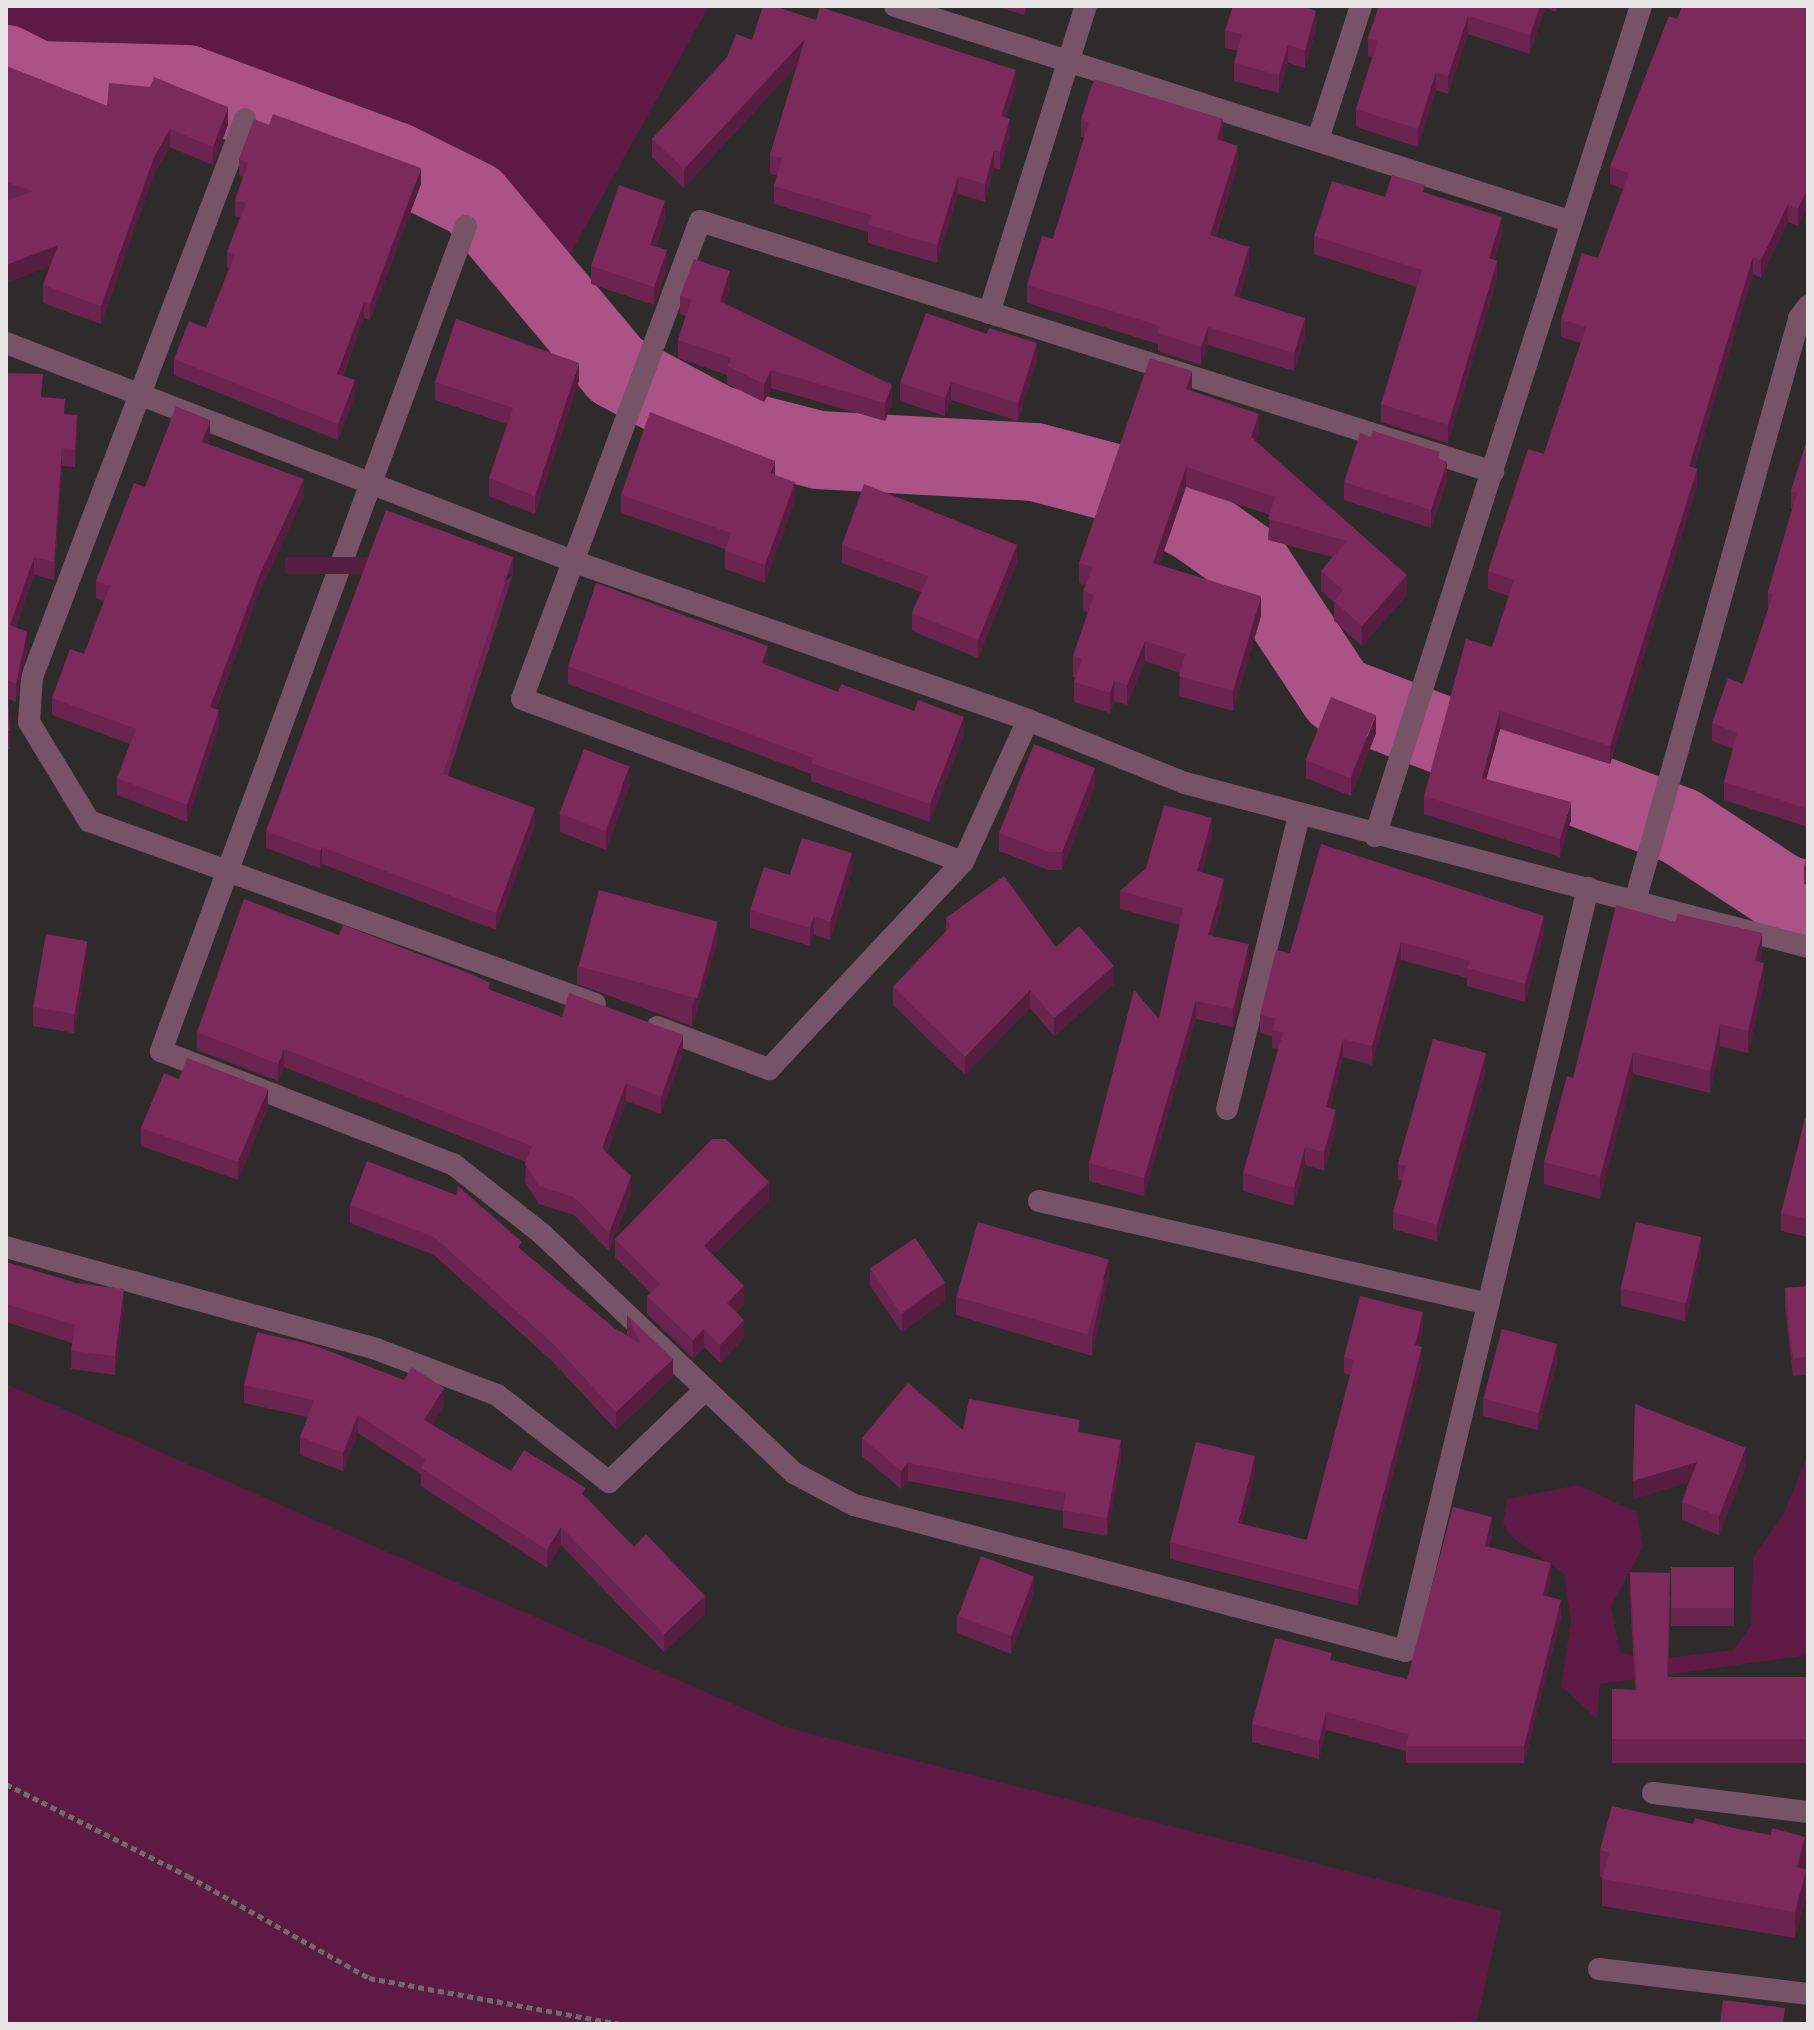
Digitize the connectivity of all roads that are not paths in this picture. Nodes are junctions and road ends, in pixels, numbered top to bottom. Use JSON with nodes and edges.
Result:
{"nodes":[{"id":1,"x":895,"y":6,"type":"edge"},
{"id":2,"x":1086,"y":6,"type":"edge"},
{"id":3,"x":1361,"y":6,"type":"edge"},
{"id":4,"x":1641,"y":6,"type":"edge"},
{"id":5,"x":1069,"y":59,"type":"junction"},
{"id":6,"x":245,"y":119,"type":"dead end"},
{"id":7,"x":1318,"y":139,"type":"junction"},
{"id":8,"x":1569,"y":221,"type":"junction"},
{"id":9,"x":466,"y":226,"type":"dead end"},
{"id":10,"x":1808,"y":306,"type":"edge"},
{"id":11,"x":989,"y":313,"type":"junction"},
{"id":12,"x":6,"y":343,"type":"edge"},
{"id":13,"x":139,"y":394,"type":"junction"},
{"id":14,"x":1493,"y":472,"type":"junction"},
{"id":15,"x":368,"y":481,"type":"junction"},
{"id":16,"x":575,"y":562,"type":"junction"},
{"id":17,"x":1028,"y":720,"type":"junction"},
{"id":18,"x":1299,"y":815,"type":"junction"},
{"id":19,"x":1375,"y":836,"type":"junction"},
{"id":20,"x":963,"y":862,"type":"junction"},
{"id":21,"x":227,"y":867,"type":"junction"},
{"id":22,"x":1588,"y":888,"type":"junction"},
{"id":23,"x":1635,"y":901,"type":"junction"},
{"id":24,"x":1808,"y":947,"type":"edge"},
{"id":25,"x":1227,"y":1109,"type":"dead end"},
{"id":26,"x":1039,"y":1201,"type":"dead end"},
{"id":27,"x":6,"y":1247,"type":"edge"},
{"id":28,"x":1488,"y":1304,"type":"junction"},
{"id":29,"x":706,"y":1389,"type":"junction"},
{"id":30,"x":1653,"y":1793,"type":"dead end"},
{"id":31,"x":1808,"y":1812,"type":"edge"},
{"id":32,"x":1599,"y":1969,"type":"dead end"},
{"id":33,"x":1808,"y":1994,"type":"edge"}],
"edges":[{"from":1,"to":5,"type":"street"},
{"from":2,"to":5,"type":"street"},
{"from":3,"to":7,"type":"street"},
{"from":4,"to":8,"type":"street"},
{"from":5,"to":7,"type":"street"},
{"from":5,"to":11,"type":"street"},
{"from":6,"to":13,"type":"street"},
{"from":7,"to":8,"type":"street"},
{"from":8,"to":14,"type":"street"},
{"from":9,"to":15,"type":"street"},
{"from":10,"to":23,"type":"street"},
{"from":11,"to":14,"type":"street"},
{"from":11,"to":16,"type":"street"},
{"from":12,"to":13,"type":"street"},
{"from":13,"to":15,"type":"street"},
{"from":13,"to":21,"type":"street"},
{"from":14,"to":19,"type":"street"},
{"from":15,"to":16,"type":"street"},
{"from":15,"to":21,"type":"street"},
{"from":16,"to":17,"type":"street"},
{"from":16,"to":20,"type":"street"},
{"from":17,"to":18,"type":"street"},
{"from":17,"to":20,"type":"street"},
{"from":18,"to":19,"type":"street"},
{"from":18,"to":25,"type":"street"},
{"from":19,"to":22,"type":"street"},
{"from":20,"to":21,"type":"street"},
{"from":21,"to":29,"type":"street"},
{"from":22,"to":23,"type":"street"},
{"from":22,"to":28,"type":"street"},
{"from":23,"to":24,"type":"street"},
{"from":26,"to":28,"type":"street"},
{"from":27,"to":29,"type":"street"},
{"from":28,"to":29,"type":"street"},
{"from":30,"to":31,"type":"street"},
{"from":32,"to":33,"type":"street"}]}
